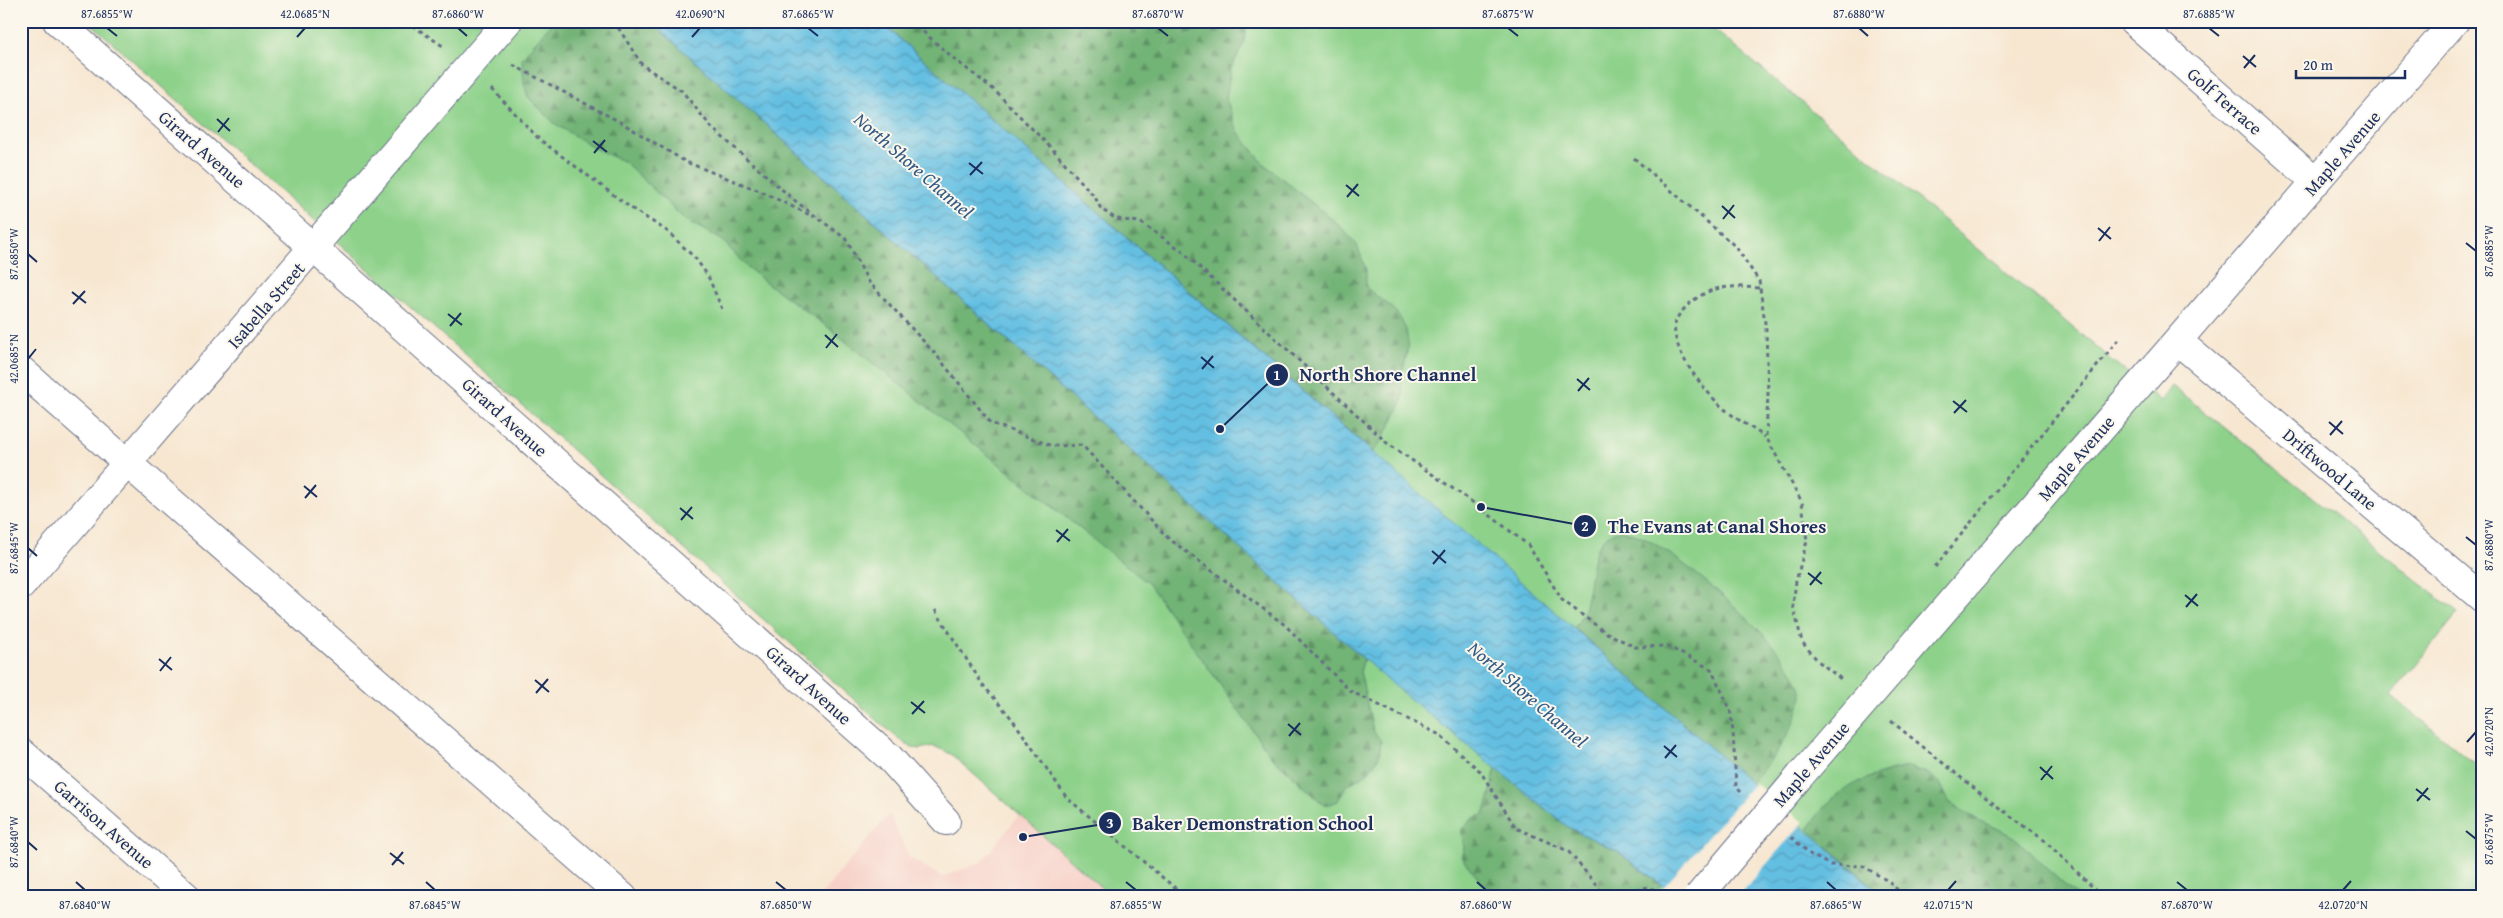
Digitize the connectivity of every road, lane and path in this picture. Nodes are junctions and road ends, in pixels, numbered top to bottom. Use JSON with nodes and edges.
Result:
{"nodes":[{"id":1,"x":57,"y":21,"type":"edge"},
{"id":2,"x":406,"y":21,"type":"edge"},
{"id":3,"x":508,"y":21,"type":"edge"},
{"id":4,"x":614,"y":21,"type":"edge"},
{"id":5,"x":911,"y":21,"type":"edge"},
{"id":6,"x":2133,"y":21,"type":"edge"},
{"id":7,"x":2456,"y":21,"type":"edge"},
{"id":8,"x":444,"y":47,"type":"dead end"},
{"id":9,"x":513,"y":65,"type":"dead end"},
{"id":10,"x":488,"y":85,"type":"dead end"},
{"id":11,"x":1634,"y":158,"type":"dead end"},
{"id":12,"x":2316,"y":182,"type":"junction"},
{"id":13,"x":821,"y":221,"type":"junction"},
{"id":14,"x":314,"y":248,"type":"junction"},
{"id":15,"x":1759,"y":288,"type":"junction"},
{"id":16,"x":722,"y":309,"type":"dead end"},
{"id":17,"x":2118,"y":340,"type":"dead end"},
{"id":18,"x":2178,"y":341,"type":"junction"},
{"id":19,"x":21,"y":370,"type":"edge"},
{"id":20,"x":1766,"y":437,"type":"junction"},
{"id":21,"x":128,"y":464,"type":"junction"},
{"id":22,"x":1931,"y":572,"type":"dead end"},
{"id":23,"x":21,"y":586,"type":"edge"},
{"id":24,"x":2482,"y":598,"type":"edge"},
{"id":25,"x":935,"y":610,"type":"dead end"},
{"id":26,"x":1843,"y":680,"type":"dead end"},
{"id":27,"x":1885,"y":716,"type":"dead end"},
{"id":28,"x":21,"y":752,"type":"edge"},
{"id":29,"x":1750,"y":800,"type":"dead end"},
{"id":30,"x":946,"y":821,"type":"dead end"},
{"id":31,"x":1784,"y":830,"type":"dead end"},
{"id":32,"x":323,"y":892,"type":"dead end"},
{"id":33,"x":187,"y":897,"type":"edge"},
{"id":34,"x":319,"y":897,"type":"edge"},
{"id":35,"x":623,"y":897,"type":"edge"},
{"id":36,"x":1186,"y":897,"type":"edge"},
{"id":37,"x":1664,"y":897,"type":"edge"},
{"id":38,"x":1698,"y":897,"type":"edge"},
{"id":39,"x":1904,"y":897,"type":"edge"},
{"id":40,"x":2103,"y":897,"type":"edge"}],
"edges":[{"from":1,"to":14,"type":"street","name":"Girard Avenue"},
{"from":2,"to":8,"type":"path"},
{"from":3,"to":14,"type":"street","name":"Isabella Street"},
{"from":4,"to":13,"type":"path"},
{"from":5,"to":29,"type":"path"},
{"from":6,"to":12,"type":"street","name":"Golf Terrace"},
{"from":7,"to":12,"type":"street","name":"Maple Avenue"},
{"from":9,"to":13,"type":"path"},
{"from":10,"to":16,"type":"path"},
{"from":11,"to":15,"type":"path"},
{"from":12,"to":18,"type":"street","name":"Maple Avenue"},
{"from":13,"to":37,"type":"path"},
{"from":14,"to":21,"type":"street","name":"Isabella Street"},
{"from":14,"to":30,"type":"street","name":"Girard Avenue"},
{"from":15,"to":20,"type":"path"},
{"from":15,"to":20,"type":"path"},
{"from":17,"to":22,"type":"path"},
{"from":18,"to":24,"type":"street","name":"Driftwood Lane"},
{"from":18,"to":38,"type":"street","name":"Maple Avenue","bridge":true},
{"from":19,"to":21,"type":"street"},
{"from":20,"to":26,"type":"path"},
{"from":21,"to":23,"type":"street","name":"Isabella Street"},
{"from":21,"to":35,"type":"street"},
{"from":25,"to":36,"type":"path"},
{"from":27,"to":40,"type":"path"},
{"from":28,"to":33,"type":"street","name":"Garrison Avenue"},
{"from":31,"to":39,"type":"path"},
{"from":32,"to":34,"type":"path"}]}
